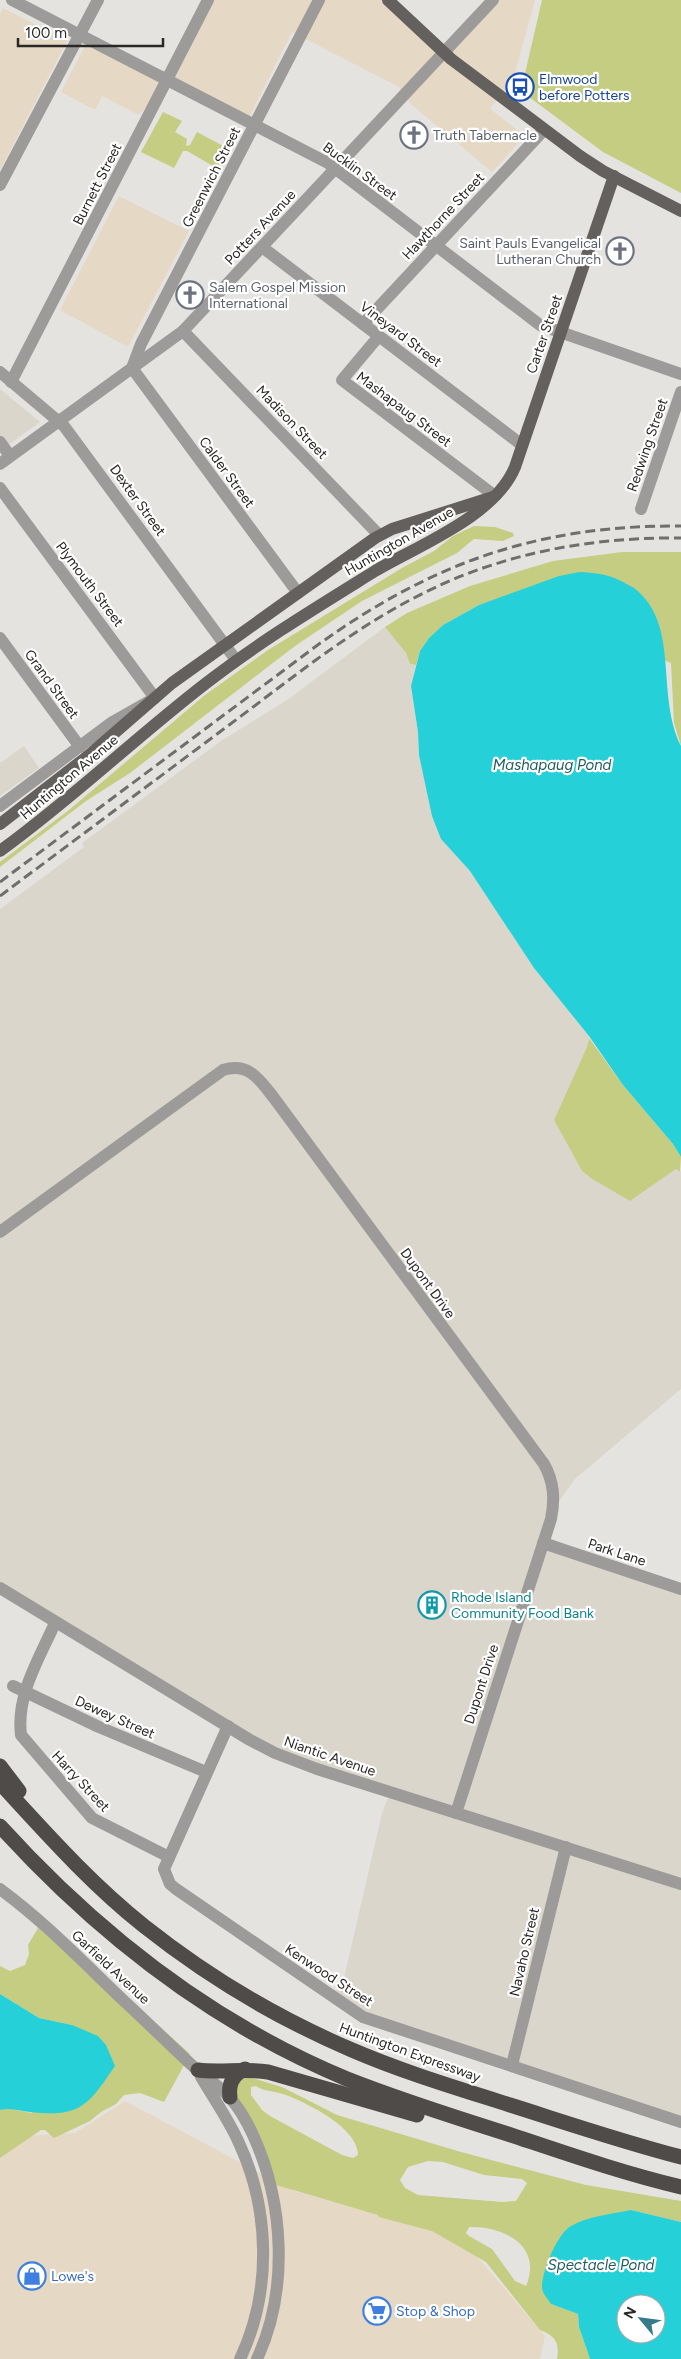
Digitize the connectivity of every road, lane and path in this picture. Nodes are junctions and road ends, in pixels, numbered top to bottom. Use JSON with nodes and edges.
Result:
{"nodes":[{"id":1,"x":12,"y":0,"type":"edge"},
{"id":2,"x":98,"y":0,"type":"edge"},
{"id":3,"x":208,"y":0,"type":"edge"},
{"id":4,"x":318,"y":0,"type":"edge"},
{"id":5,"x":388,"y":0,"type":"edge"},
{"id":6,"x":494,"y":0,"type":"edge"},
{"id":7,"x":80,"y":35,"type":"junction"},
{"id":8,"x":444,"y":52,"type":"junction"},
{"id":9,"x":168,"y":80,"type":"junction"},
{"id":10,"x":254,"y":124,"type":"junction"},
{"id":11,"x":544,"y":130,"type":"junction"},
{"id":12,"x":335,"y":169,"type":"junction"},
{"id":13,"x":614,"y":176,"type":"junction"},
{"id":14,"x":0,"y":185,"type":"edge"},
{"id":15,"x":681,"y":211,"type":"edge"},
{"id":16,"x":435,"y":246,"type":"junction"},
{"id":17,"x":262,"y":247,"type":"junction"},
{"id":18,"x":363,"y":324,"type":"junction"},
{"id":19,"x":183,"y":331,"type":"junction"},
{"id":20,"x":561,"y":333,"type":"junction"},
{"id":21,"x":379,"y":336,"type":"junction"},
{"id":22,"x":132,"y":368,"type":"junction"},
{"id":23,"x":0,"y":372,"type":"edge"},
{"id":24,"x":681,"y":374,"type":"edge"},
{"id":25,"x":11,"y":382,"type":"junction"},
{"id":26,"x":681,"y":392,"type":"edge"},
{"id":27,"x":59,"y":421,"type":"junction"},
{"id":28,"x":0,"y":442,"type":"edge"},
{"id":29,"x":522,"y":445,"type":"junction"},
{"id":30,"x":5,"y":460,"type":"edge"},
{"id":31,"x":0,"y":488,"type":"edge"},
{"id":32,"x":495,"y":496,"type":"junction"},
{"id":33,"x":641,"y":508,"type":"dead end"},
{"id":34,"x":379,"y":535,"type":"junction"},
{"id":35,"x":298,"y":593,"type":"junction"},
{"id":36,"x":0,"y":638,"type":"edge"},
{"id":37,"x":225,"y":645,"type":"junction"},
{"id":38,"x":236,"y":660,"type":"junction"},
{"id":39,"x":155,"y":698,"type":"junction"},
{"id":40,"x":80,"y":747,"type":"junction"},
{"id":41,"x":0,"y":789,"type":"edge"},
{"id":42,"x":4,"y":803,"type":"edge"},
{"id":43,"x":0,"y":824,"type":"edge"},
{"id":44,"x":0,"y":851,"type":"edge"},
{"id":45,"x":0,"y":1232,"type":"edge"},
{"id":46,"x":543,"y":1543,"type":"junction"},
{"id":47,"x":0,"y":1588,"type":"edge"},
{"id":48,"x":681,"y":1589,"type":"edge"},
{"id":49,"x":55,"y":1623,"type":"junction"},
{"id":50,"x":18,"y":1690,"type":"junction"},
{"id":51,"x":228,"y":1726,"type":"junction"},
{"id":52,"x":0,"y":1766,"type":"edge"},
{"id":53,"x":206,"y":1772,"type":"junction"},
{"id":54,"x":0,"y":1783,"type":"edge"},
{"id":55,"x":456,"y":1813,"type":"junction"},
{"id":56,"x":0,"y":1826,"type":"edge"},
{"id":57,"x":566,"y":1847,"type":"junction"},
{"id":58,"x":65,"y":1855,"type":"junction"},
{"id":59,"x":169,"y":1857,"type":"junction"},
{"id":60,"x":681,"y":1884,"type":"edge"},
{"id":61,"x":0,"y":1889,"type":"edge"},
{"id":62,"x":512,"y":2065,"type":"junction"},
{"id":63,"x":245,"y":2069,"type":"junction"},
{"id":64,"x":198,"y":2070,"type":"junction"},
{"id":65,"x":230,"y":2097,"type":"junction"},
{"id":66,"x":681,"y":2122,"type":"edge"},
{"id":67,"x":525,"y":2140,"type":"junction"},
{"id":68,"x":681,"y":2157,"type":"edge"},
{"id":69,"x":681,"y":2187,"type":"edge"},
{"id":70,"x":240,"y":2359,"type":"edge"},
{"id":71,"x":257,"y":2359,"type":"edge"}],
"edges":[{"from":1,"to":7,"type":"street","name":"Bucklin Street"},
{"from":2,"to":7,"type":"street"},
{"from":3,"to":9,"type":"street","name":"Burnett Street"},
{"from":4,"to":10,"type":"street","name":"Greenwich Street"},
{"from":5,"to":8,"type":"main road"},
{"from":6,"to":8,"type":"street","name":"Potters Avenue"},
{"from":7,"to":9,"type":"street","name":"Bucklin Street"},
{"from":7,"to":14,"type":"street"},
{"from":8,"to":11,"type":"main road"},
{"from":8,"to":12,"type":"street","name":"Potters Avenue"},
{"from":9,"to":10,"type":"street","name":"Bucklin Street"},
{"from":9,"to":25,"type":"street","name":"Burnett Street"},
{"from":10,"to":12,"type":"street","name":"Bucklin Street"},
{"from":10,"to":22,"type":"street","name":"Greenwich Street"},
{"from":11,"to":13,"type":"main road"},
{"from":11,"to":16,"type":"street","name":"Hawthorne Street"},
{"from":12,"to":16,"type":"street","name":"Bucklin Street"},
{"from":12,"to":17,"type":"street","name":"Potters Avenue"},
{"from":13,"to":15,"type":"main road"},
{"from":13,"to":20,"type":"main road","name":"Carter Street"},
{"from":16,"to":18,"type":"street","name":"Hawthorne Street"},
{"from":16,"to":20,"type":"street","name":"Bucklin Street"},
{"from":17,"to":18,"type":"street","name":"Vineyard Street"},
{"from":17,"to":19,"type":"street","name":"Potters Avenue"},
{"from":18,"to":21,"type":"street","name":"Vineyard Street"},
{"from":19,"to":22,"type":"street","name":"Potters Avenue"},
{"from":19,"to":34,"type":"street","name":"Madison Street"},
{"from":20,"to":24,"type":"street","name":"Bucklin Street"},
{"from":20,"to":29,"type":"main road","name":"Carter Street"},
{"from":21,"to":29,"type":"street","name":"Vineyard Street"},
{"from":21,"to":32,"type":"street","name":"Mashapaug Street"},
{"from":22,"to":27,"type":"street","name":"Potters Avenue"},
{"from":22,"to":35,"type":"street","name":"Calder Street"},
{"from":23,"to":25,"type":"street","name":"Dexter Street"},
{"from":25,"to":27,"type":"street","name":"Dexter Street"},
{"from":26,"to":33,"type":"street","name":"Redwing Street"},
{"from":27,"to":30,"type":"street","name":"Potters Avenue"},
{"from":27,"to":37,"type":"street","name":"Dexter Street"},
{"from":28,"to":30,"type":"street"},
{"from":29,"to":32,"type":"main road","name":"Carter Street"},
{"from":31,"to":39,"type":"street","name":"Plymouth Street"},
{"from":32,"to":34,"type":"main road","name":"Huntington Avenue"},
{"from":32,"to":38,"type":"main road","name":"Huntington Avenue"},
{"from":34,"to":35,"type":"main road","name":"Huntington Avenue"},
{"from":35,"to":37,"type":"main road","name":"Huntington Avenue"},
{"from":36,"to":40,"type":"street","name":"Grand Street"},
{"from":37,"to":38,"type":"street","name":"Dexter Street"},
{"from":37,"to":39,"type":"main road","name":"Huntington Avenue"},
{"from":38,"to":44,"type":"main road","name":"Huntington Avenue"},
{"from":39,"to":40,"type":"street","name":"Huntington Avenue"},
{"from":39,"to":43,"type":"main road","name":"Huntington Avenue"},
{"from":40,"to":42,"type":"street","name":"Huntington Avenue"},
{"from":41,"to":42,"type":"street"},
{"from":45,"to":46,"type":"street","name":"Dupont Drive"},
{"from":46,"to":48,"type":"street","name":"Park Lane"},
{"from":46,"to":55,"type":"street","name":"Dupont Drive"},
{"from":47,"to":49,"type":"street","name":"Niantic Avenue"},
{"from":49,"to":50,"type":"street"},
{"from":49,"to":51,"type":"street","name":"Niantic Avenue"},
{"from":50,"to":53,"type":"street","name":"Dewey Street"},
{"from":50,"to":59,"type":"street","name":"Harry Street"},
{"from":51,"to":53,"type":"street","name":"Kenwood Street"},
{"from":51,"to":55,"type":"street","name":"Niantic Avenue"},
{"from":52,"to":58,"type":"highway"},
{"from":53,"to":59,"type":"street","name":"Kenwood Street"},
{"from":54,"to":58,"type":"highway","name":"Huntington Expressway"},
{"from":55,"to":57,"type":"street","name":"Niantic Avenue"},
{"from":56,"to":67,"type":"highway"},
{"from":57,"to":60,"type":"street","name":"Niantic Avenue"},
{"from":57,"to":62,"type":"street","name":"Navaho Street"},
{"from":58,"to":68,"type":"highway","name":"Huntington Expressway"},
{"from":59,"to":62,"type":"street","name":"Kenwood Street"},
{"from":61,"to":64,"type":"street","name":"Garfield Avenue"},
{"from":62,"to":66,"type":"street","name":"Kenwood Street"},
{"from":63,"to":64,"type":"highway"},
{"from":63,"to":65,"type":"highway"},
{"from":63,"to":67,"type":"highway"},
{"from":64,"to":65,"type":"street","name":"Garfield Avenue"},
{"from":64,"to":70,"type":"street","name":"Garfield Avenue"},
{"from":65,"to":71,"type":"street","name":"Garfield Avenue"},
{"from":67,"to":69,"type":"highway"}]}
